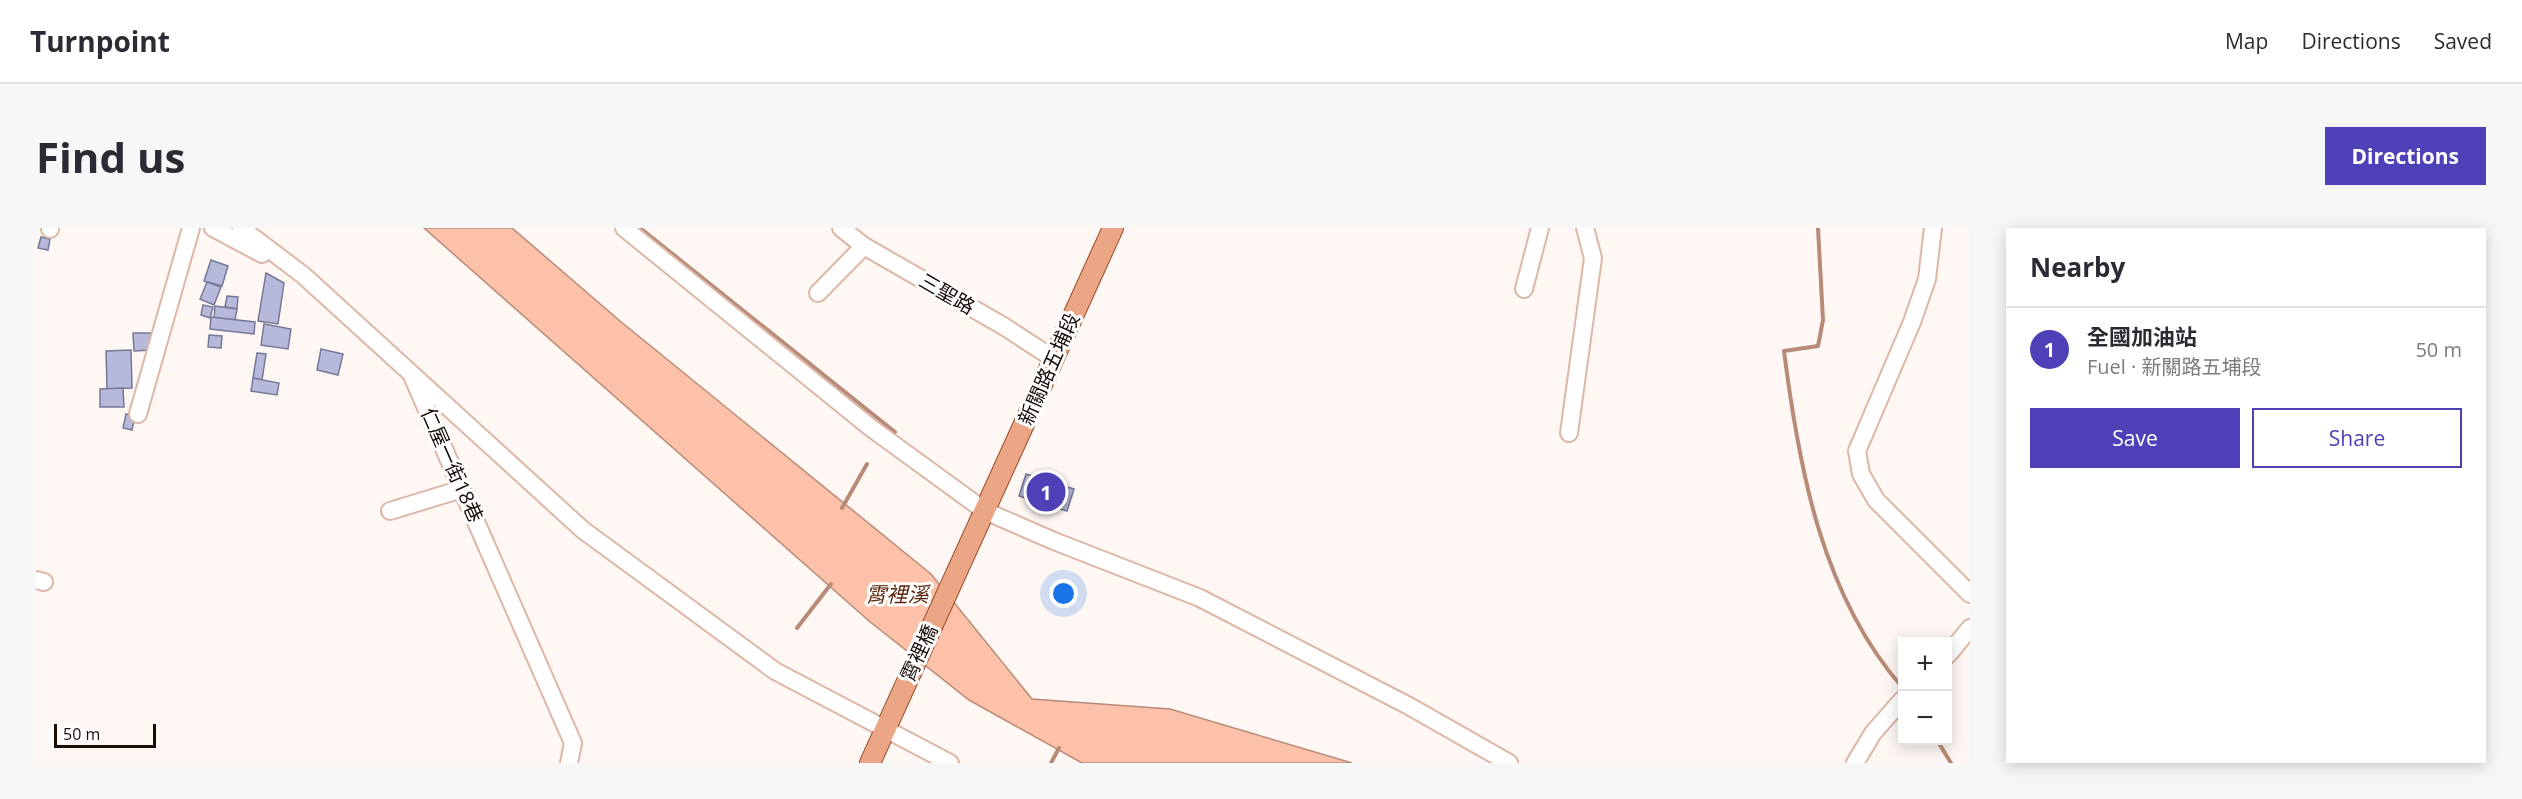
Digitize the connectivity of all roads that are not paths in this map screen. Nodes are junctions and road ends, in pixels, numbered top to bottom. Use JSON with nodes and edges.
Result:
{"nodes":[{"id":1,"x":191,"y":228,"type":"edge"},
{"id":2,"x":213,"y":228,"type":"edge"},
{"id":3,"x":241,"y":228,"type":"edge"},
{"id":4,"x":624,"y":228,"type":"edge"},
{"id":5,"x":841,"y":228,"type":"edge"},
{"id":6,"x":1113,"y":228,"type":"edge"},
{"id":7,"x":1540,"y":228,"type":"edge"},
{"id":8,"x":1585,"y":228,"type":"edge"},
{"id":9,"x":1933,"y":228,"type":"edge"},
{"id":10,"x":864,"y":246,"type":"junction"},
{"id":11,"x":303,"y":275,"type":"junction"},
{"id":12,"x":1524,"y":289,"type":"dead end"},
{"id":13,"x":818,"y":293,"type":"dead end"},
{"id":14,"x":1054,"y":359,"type":"junction"},
{"id":15,"x":411,"y":371,"type":"junction"},
{"id":16,"x":138,"y":414,"type":"dead end"},
{"id":17,"x":1569,"y":433,"type":"dead end"},
{"id":18,"x":462,"y":489,"type":"junction"},
{"id":19,"x":390,"y":511,"type":"dead end"},
{"id":20,"x":985,"y":511,"type":"junction"},
{"id":21,"x":1970,"y":594,"type":"edge"},
{"id":22,"x":1970,"y":628,"type":"edge"},
{"id":23,"x":1952,"y":649,"type":"edge"},
{"id":24,"x":1898,"y":705,"type":"edge"},
{"id":25,"x":884,"y":729,"type":"junction"},
{"id":26,"x":569,"y":763,"type":"edge"},
{"id":27,"x":870,"y":763,"type":"edge"},
{"id":28,"x":950,"y":763,"type":"edge"},
{"id":29,"x":1509,"y":763,"type":"edge"},
{"id":30,"x":1855,"y":763,"type":"edge"}],
"edges":[{"from":1,"to":16,"type":"street"},
{"from":2,"to":11,"type":"street"},
{"from":3,"to":11,"type":"street","name":"仁屋一街18巷"},
{"from":4,"to":20,"type":"street"},
{"from":5,"to":10,"type":"street","name":"三聖路"},
{"from":6,"to":14,"type":"main road","name":"新關路五埔段"},
{"from":7,"to":12,"type":"street"},
{"from":8,"to":17,"type":"street"},
{"from":9,"to":21,"type":"street"},
{"from":10,"to":13,"type":"street"},
{"from":10,"to":14,"type":"street","name":"三聖路"},
{"from":11,"to":15,"type":"street","name":"仁屋一街18巷"},
{"from":14,"to":20,"type":"main road","name":"新關路五埔段"},
{"from":15,"to":18,"type":"street","name":"仁屋一街18巷"},
{"from":15,"to":25,"type":"street"},
{"from":18,"to":19,"type":"street"},
{"from":18,"to":26,"type":"street","name":"仁屋一街18巷"},
{"from":20,"to":25,"type":"main road","name":"霄裡橋"},
{"from":20,"to":29,"type":"street"},
{"from":22,"to":23,"type":"street"},
{"from":24,"to":30,"type":"street"},
{"from":25,"to":27,"type":"main road","name":"霄裡橋"},
{"from":25,"to":28,"type":"street"}]}
